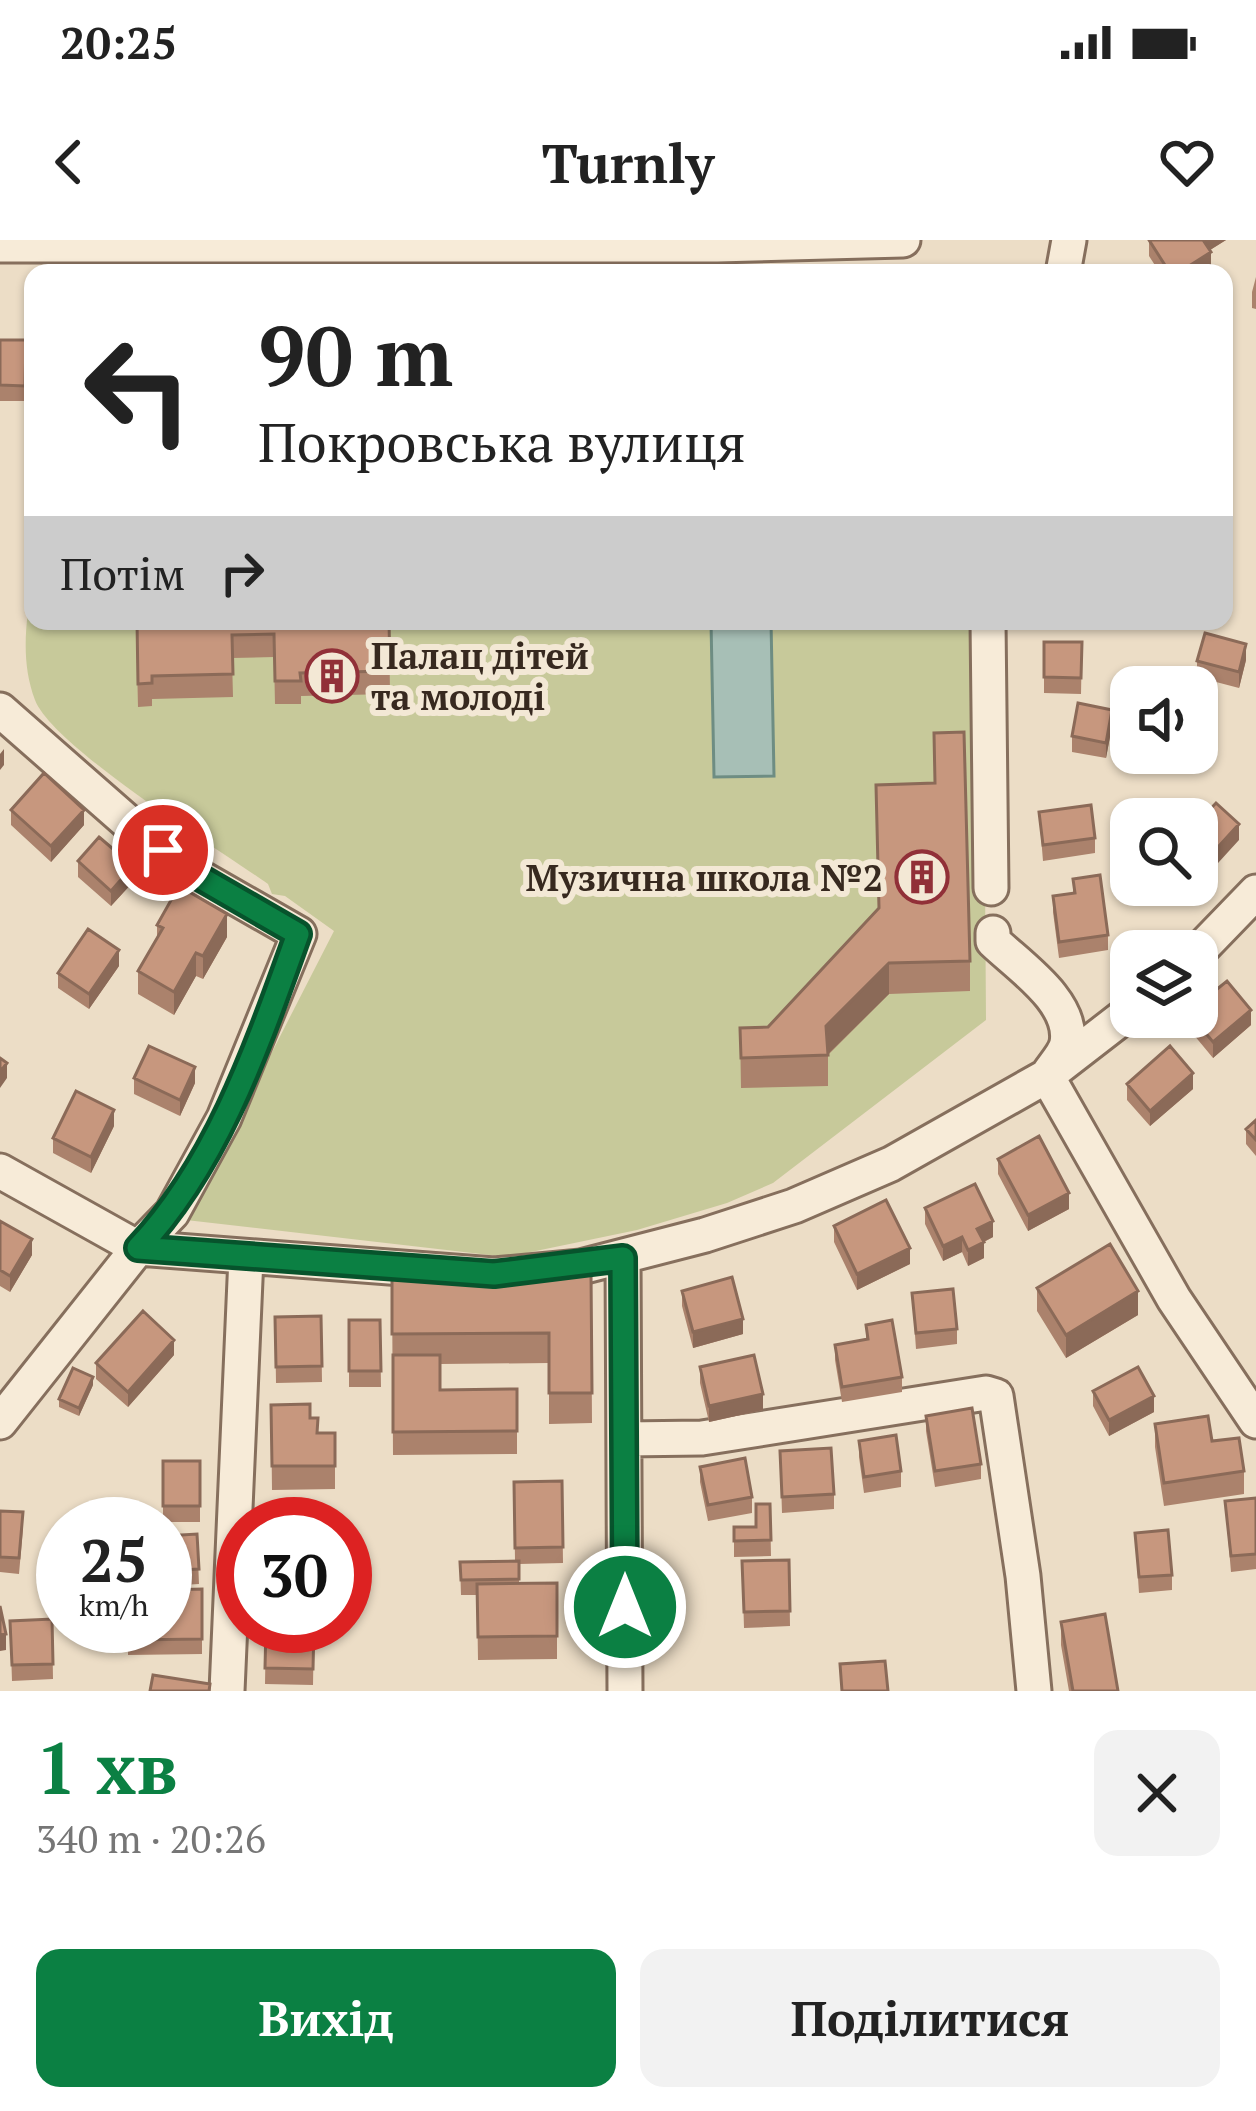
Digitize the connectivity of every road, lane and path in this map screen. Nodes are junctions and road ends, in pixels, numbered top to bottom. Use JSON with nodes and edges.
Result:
{"nodes":[{"id":1,"x":903,"y":240,"type":"edge"},
{"id":2,"x":382,"y":243,"type":"edge"},
{"id":3,"x":0,"y":245,"type":"edge"},
{"id":4,"x":988,"y":630,"type":"edge"},
{"id":5,"x":0,"y":710,"type":"edge"},
{"id":6,"x":991,"y":888,"type":"dead end"},
{"id":7,"x":1256,"y":892,"type":"edge"},
{"id":8,"x":1218,"y":931,"type":"edge"},
{"id":9,"x":993,"y":933,"type":"dead end"},
{"id":10,"x":1110,"y":1027,"type":"edge"},
{"id":11,"x":1047,"y":1076,"type":"junction"},
{"id":12,"x":0,"y":1171,"type":"edge"},
{"id":13,"x":138,"y":1248,"type":"junction"},
{"id":14,"x":246,"y":1257,"type":"junction"},
{"id":15,"x":623,"y":1258,"type":"junction"},
{"id":16,"x":1256,"y":1420,"type":"edge"},
{"id":17,"x":0,"y":1422,"type":"edge"},
{"id":18,"x":625,"y":1439,"type":"junction"},
{"id":19,"x":227,"y":1691,"type":"edge"},
{"id":20,"x":625,"y":1691,"type":"edge"},
{"id":21,"x":1034,"y":1691,"type":"edge"}],
"edges":[{"from":1,"to":2,"type":"street"},
{"from":2,"to":3,"type":"street"},
{"from":4,"to":6,"type":"street"},
{"from":5,"to":13,"type":"street"},
{"from":7,"to":8,"type":"street"},
{"from":9,"to":11,"type":"street"},
{"from":10,"to":11,"type":"street"},
{"from":11,"to":15,"type":"street"},
{"from":11,"to":16,"type":"street"},
{"from":12,"to":13,"type":"street"},
{"from":13,"to":14,"type":"street"},
{"from":13,"to":17,"type":"street"},
{"from":14,"to":15,"type":"street"},
{"from":14,"to":19,"type":"street"},
{"from":15,"to":18,"type":"street"},
{"from":18,"to":20,"type":"street"},
{"from":18,"to":21,"type":"street"}]}
